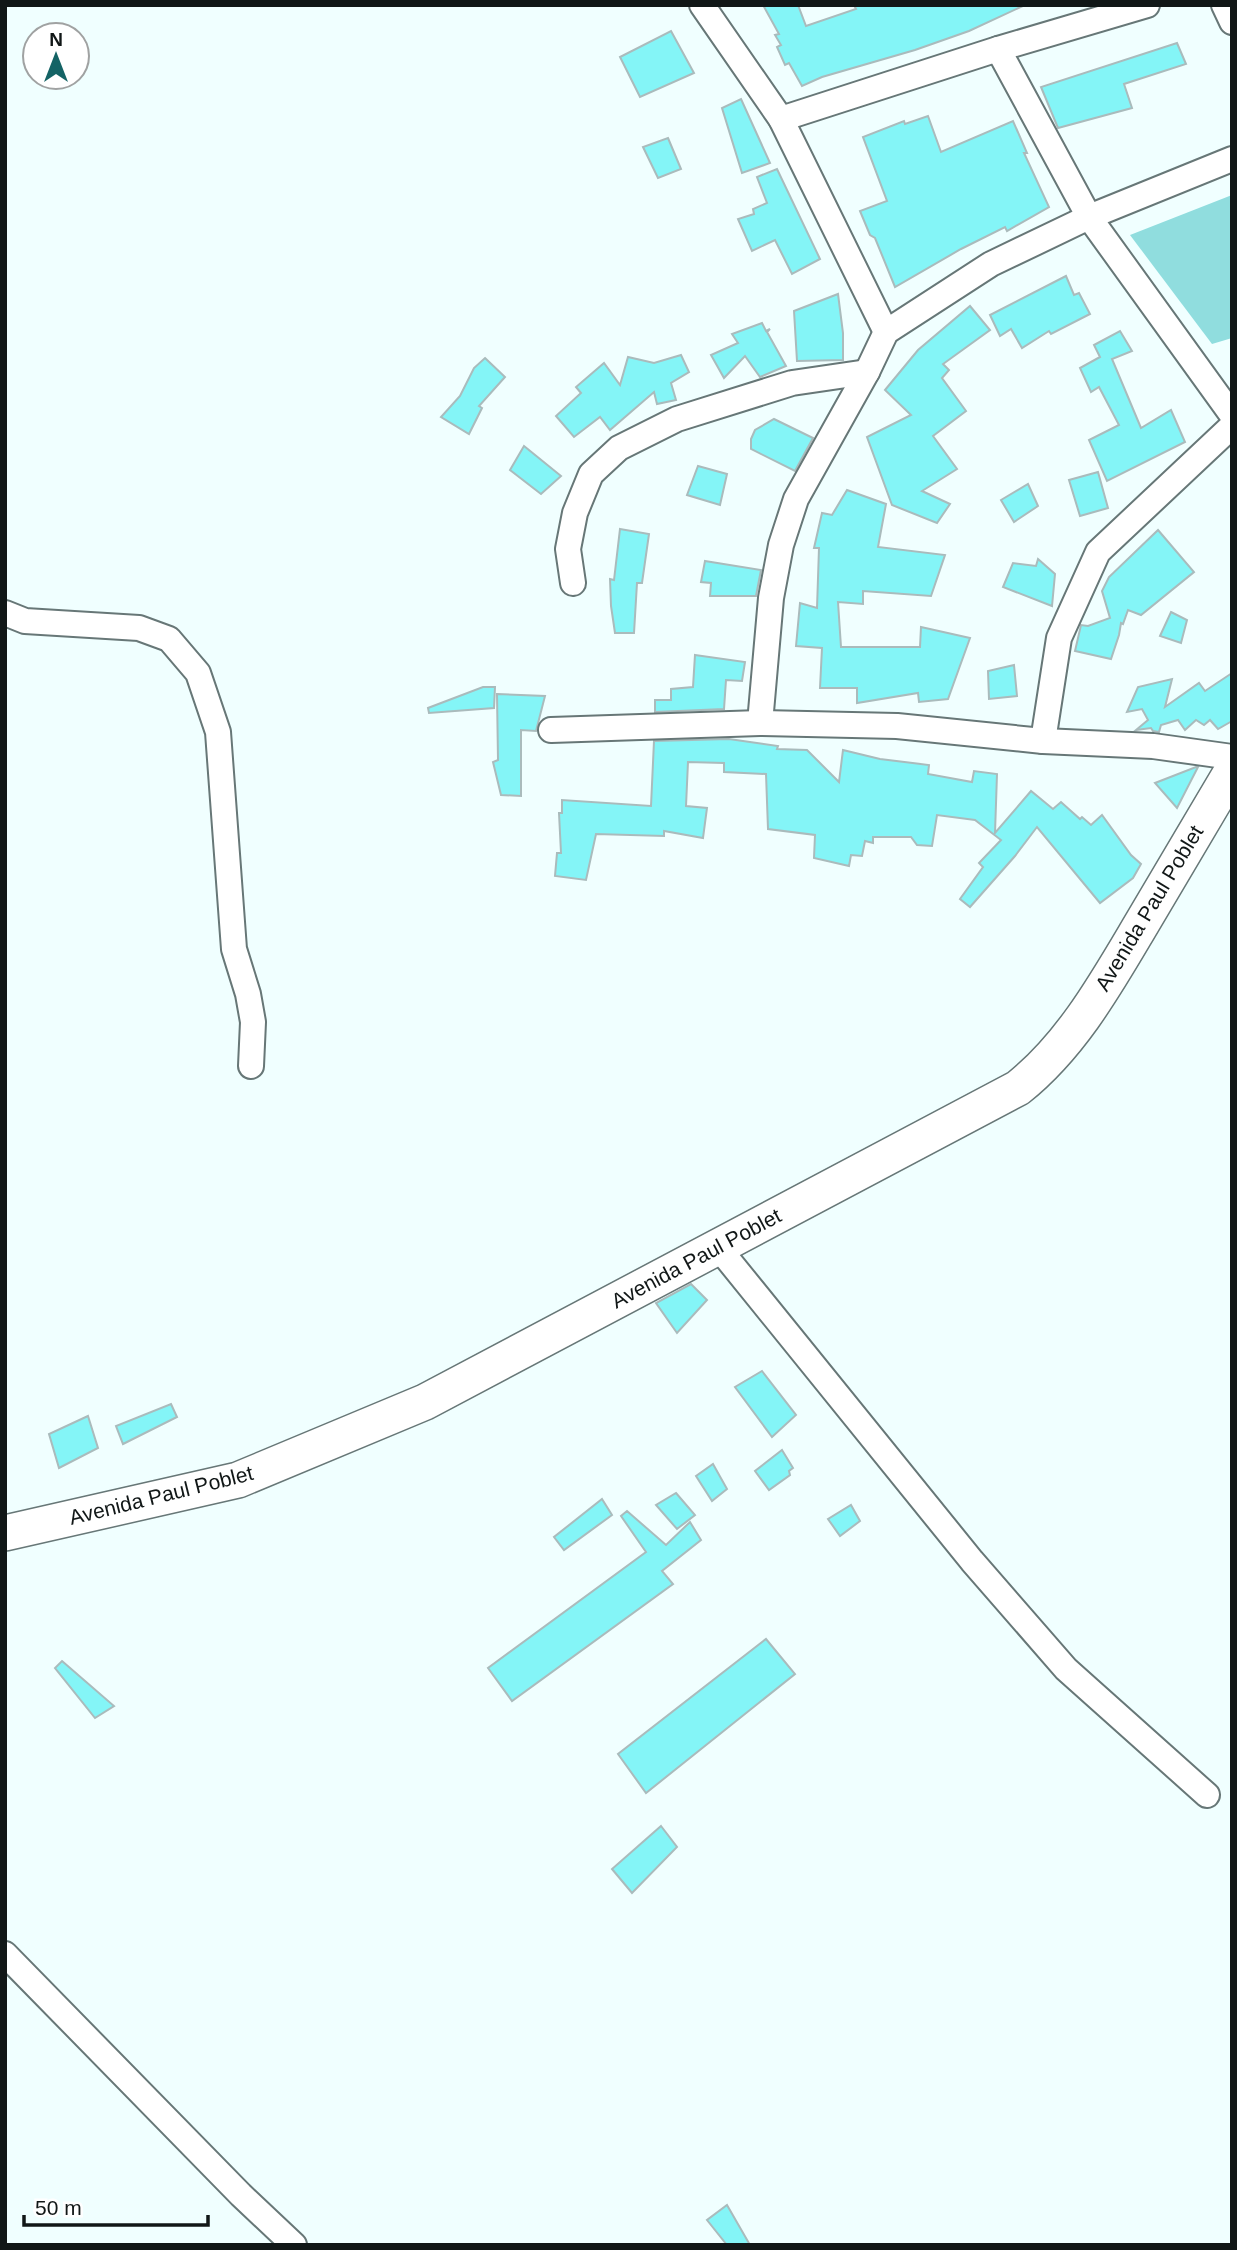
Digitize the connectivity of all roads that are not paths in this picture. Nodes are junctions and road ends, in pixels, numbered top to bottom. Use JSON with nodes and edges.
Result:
{"nodes":[{"id":1,"x":702,"y":5,"type":"edge"},
{"id":2,"x":1147,"y":5,"type":"edge"},
{"id":3,"x":1224,"y":5,"type":"edge"},
{"id":4,"x":1232,"y":22,"type":"edge"},
{"id":5,"x":998,"y":49,"type":"junction"},
{"id":6,"x":781,"y":118,"type":"junction"},
{"id":7,"x":1232,"y":159,"type":"edge"},
{"id":8,"x":1088,"y":217,"type":"junction"},
{"id":9,"x":886,"y":332,"type":"junction"},
{"id":10,"x":867,"y":372,"type":"junction"},
{"id":11,"x":1232,"y":415,"type":"edge"},
{"id":12,"x":1232,"y":426,"type":"edge"},
{"id":13,"x":573,"y":583,"type":"dead end"},
{"id":14,"x":5,"y":613,"type":"edge"},
{"id":15,"x":760,"y":723,"type":"junction"},
{"id":16,"x":551,"y":730,"type":"dead end"},
{"id":17,"x":1043,"y":741,"type":"junction"},
{"id":18,"x":1232,"y":757,"type":"edge"},
{"id":19,"x":1232,"y":771,"type":"edge"},
{"id":20,"x":251,"y":1066,"type":"dead end"},
{"id":21,"x":717,"y":1246,"type":"junction"},
{"id":22,"x":5,"y":1532,"type":"edge"},
{"id":23,"x":1207,"y":1794,"type":"dead end"},
{"id":24,"x":5,"y":1954,"type":"edge"},
{"id":25,"x":294,"y":2245,"type":"edge"}],
"edges":[{"from":1,"to":6,"type":"street"},
{"from":2,"to":5,"type":"street"},
{"from":3,"to":4,"type":"street"},
{"from":5,"to":6,"type":"street"},
{"from":5,"to":8,"type":"street"},
{"from":6,"to":9,"type":"street"},
{"from":7,"to":8,"type":"street"},
{"from":8,"to":9,"type":"street"},
{"from":8,"to":11,"type":"street"},
{"from":9,"to":10,"type":"street"},
{"from":10,"to":13,"type":"street"},
{"from":10,"to":15,"type":"street"},
{"from":12,"to":17,"type":"street"},
{"from":14,"to":20,"type":"street"},
{"from":15,"to":16,"type":"street"},
{"from":15,"to":17,"type":"street"},
{"from":17,"to":18,"type":"street"},
{"from":19,"to":21,"type":"main road","name":"Avenida Paul Poblet"},
{"from":21,"to":22,"type":"main road","name":"Avenida Paul Poblet"},
{"from":21,"to":23,"type":"street"},
{"from":24,"to":25,"type":"street"}]}
